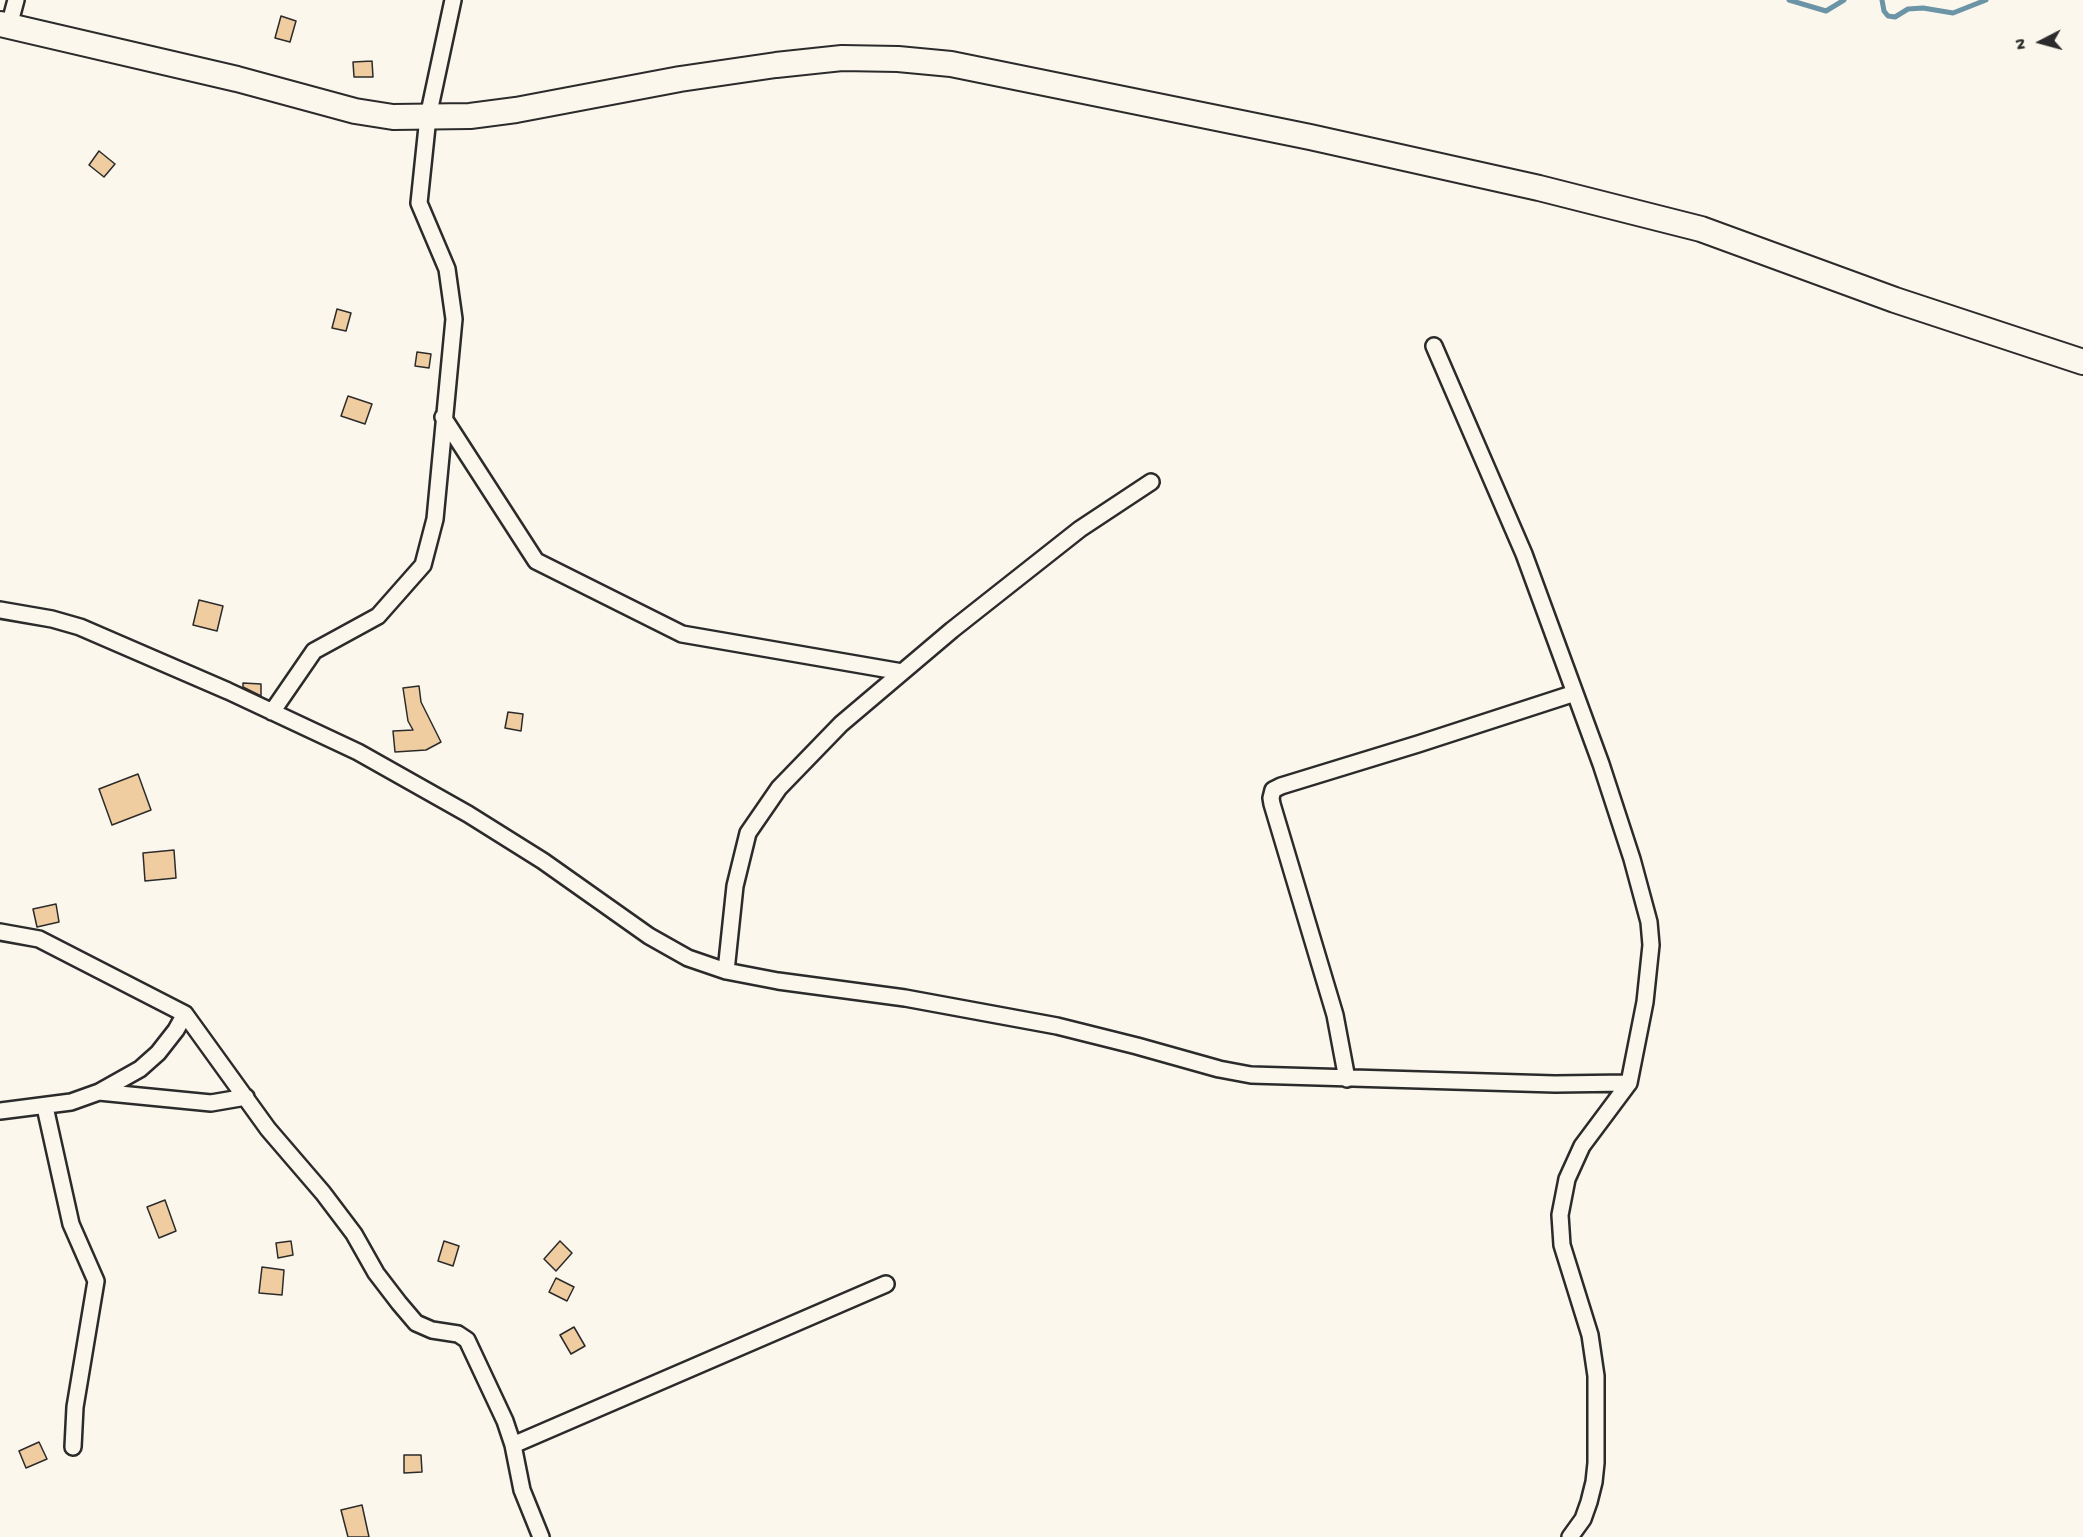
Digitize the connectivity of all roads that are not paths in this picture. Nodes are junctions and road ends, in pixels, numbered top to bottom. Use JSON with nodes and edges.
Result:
{"nodes":[{"id":1,"x":15,"y":0,"type":"edge"},
{"id":2,"x":453,"y":0,"type":"edge"},
{"id":3,"x":5,"y":25,"type":"edge"},
{"id":4,"x":428,"y":117,"type":"junction"},
{"id":5,"x":1434,"y":346,"type":"dead end"},
{"id":6,"x":2083,"y":362,"type":"edge"},
{"id":7,"x":443,"y":417,"type":"junction"},
{"id":8,"x":1151,"y":482,"type":"dead end"},
{"id":9,"x":0,"y":610,"type":"edge"},
{"id":10,"x":902,"y":672,"type":"junction"},
{"id":11,"x":1575,"y":693,"type":"junction"},
{"id":12,"x":272,"y":712,"type":"junction"},
{"id":13,"x":0,"y":932,"type":"edge"},
{"id":14,"x":726,"y":971,"type":"junction"},
{"id":15,"x":185,"y":1014,"type":"junction"},
{"id":16,"x":1347,"y":1079,"type":"junction"},
{"id":17,"x":1629,"y":1083,"type":"junction"},
{"id":18,"x":99,"y":1092,"type":"junction"},
{"id":19,"x":246,"y":1097,"type":"junction"},
{"id":20,"x":45,"y":1107,"type":"junction"},
{"id":21,"x":0,"y":1112,"type":"edge"},
{"id":22,"x":886,"y":1284,"type":"dead end"},
{"id":23,"x":513,"y":1445,"type":"junction"},
{"id":24,"x":73,"y":1447,"type":"dead end"},
{"id":25,"x":541,"y":1537,"type":"edge"},
{"id":26,"x":1570,"y":1537,"type":"edge"}],
"edges":[{"from":1,"to":3,"type":"street"},
{"from":2,"to":4,"type":"street"},
{"from":3,"to":4,"type":"main road"},
{"from":4,"to":6,"type":"main road"},
{"from":4,"to":7,"type":"street"},
{"from":5,"to":11,"type":"street"},
{"from":7,"to":10,"type":"street"},
{"from":7,"to":12,"type":"street"},
{"from":8,"to":10,"type":"street"},
{"from":9,"to":12,"type":"street"},
{"from":10,"to":14,"type":"street"},
{"from":11,"to":16,"type":"street"},
{"from":11,"to":17,"type":"street"},
{"from":12,"to":14,"type":"street"},
{"from":13,"to":15,"type":"street"},
{"from":14,"to":16,"type":"street"},
{"from":15,"to":18,"type":"street"},
{"from":15,"to":19,"type":"street"},
{"from":16,"to":17,"type":"street"},
{"from":17,"to":26,"type":"street"},
{"from":18,"to":19,"type":"street"},
{"from":18,"to":20,"type":"street"},
{"from":19,"to":23,"type":"street"},
{"from":20,"to":21,"type":"street"},
{"from":20,"to":24,"type":"street"},
{"from":22,"to":23,"type":"street"},
{"from":23,"to":25,"type":"street"}]}
